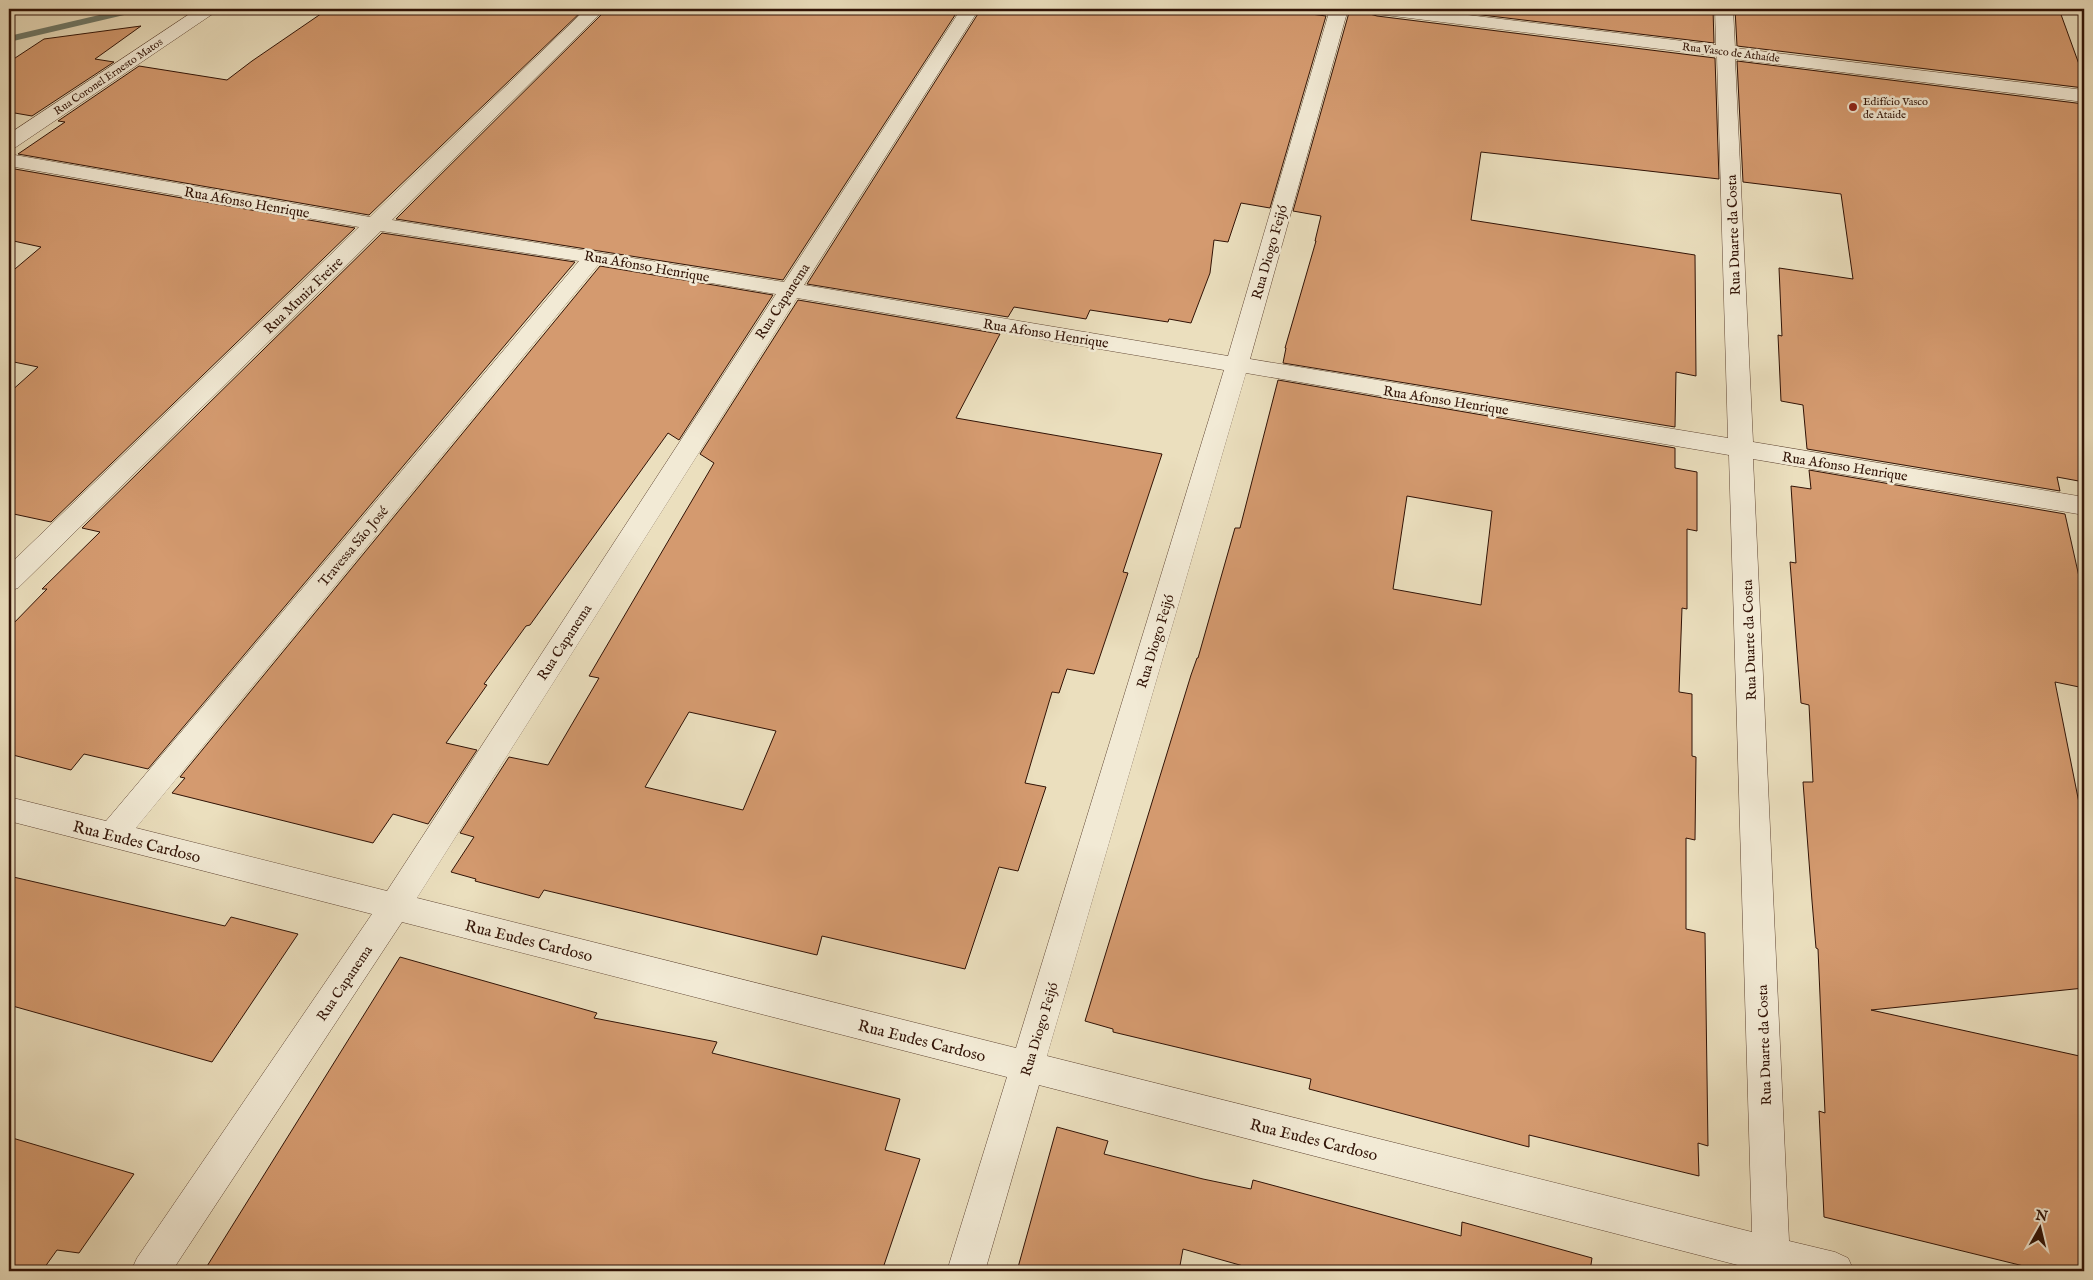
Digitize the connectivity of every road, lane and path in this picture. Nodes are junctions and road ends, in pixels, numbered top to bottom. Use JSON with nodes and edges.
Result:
{"nodes":[{"id":1,"x":208,"y":9,"type":"edge"},
{"id":2,"x":596,"y":9,"type":"edge"},
{"id":3,"x":970,"y":9,"type":"edge"},
{"id":4,"x":1338,"y":9,"type":"edge"},
{"id":5,"x":1377,"y":9,"type":"edge"},
{"id":6,"x":1724,"y":9,"type":"edge"},
{"id":7,"x":1725,"y":51,"type":"junction"},
{"id":8,"x":2084,"y":96,"type":"edge"},
{"id":9,"x":9,"y":143,"type":"edge"},
{"id":10,"x":9,"y":160,"type":"edge"},
{"id":11,"x":376,"y":224,"type":"junction"},
{"id":12,"x":594,"y":257,"type":"junction"},
{"id":13,"x":789,"y":290,"type":"junction"},
{"id":14,"x":1237,"y":365,"type":"junction"},
{"id":15,"x":1742,"y":449,"type":"junction"},
{"id":16,"x":2084,"y":506,"type":"edge"},
{"id":17,"x":9,"y":581,"type":"edge"},
{"id":18,"x":9,"y":809,"type":"edge"},
{"id":19,"x":112,"y":835,"type":"junction"},
{"id":20,"x":395,"y":906,"type":"junction"},
{"id":21,"x":1028,"y":1067,"type":"junction"},
{"id":22,"x":1772,"y":1263,"type":"edge"},
{"id":23,"x":150,"y":1271,"type":"edge"},
{"id":24,"x":966,"y":1271,"type":"edge"},
{"id":25,"x":1835,"y":1271,"type":"edge"}],
"edges":[{"from":1,"to":9,"type":"street","name":"Rua Coronel Ernesto Matos"},
{"from":2,"to":11,"type":"street","name":"Rua Muniz Freire"},
{"from":3,"to":13,"type":"street","name":"Rua Capanema"},
{"from":4,"to":14,"type":"street","name":"Rua Diogo Feijó"},
{"from":5,"to":7,"type":"street","name":"Rua Vasco de Athaíde"},
{"from":6,"to":7,"type":"street","name":"Rua Duarte da Costa"},
{"from":7,"to":8,"type":"street","name":"Rua Vasco de Athaíde"},
{"from":7,"to":15,"type":"street","name":"Rua Duarte da Costa"},
{"from":10,"to":11,"type":"street","name":"Rua Afonso Henrique"},
{"from":11,"to":12,"type":"street","name":"Rua Afonso Henrique"},
{"from":11,"to":17,"type":"street","name":"Rua Muniz Freire"},
{"from":12,"to":13,"type":"street","name":"Rua Afonso Henrique"},
{"from":12,"to":19,"type":"street","name":"Travessa São José"},
{"from":13,"to":14,"type":"street","name":"Rua Afonso Henrique"},
{"from":13,"to":20,"type":"street","name":"Rua Capanema"},
{"from":14,"to":15,"type":"street","name":"Rua Afonso Henrique"},
{"from":14,"to":21,"type":"street","name":"Rua Diogo Feijó"},
{"from":15,"to":16,"type":"street","name":"Rua Afonso Henrique"},
{"from":15,"to":22,"type":"street","name":"Rua Duarte da Costa"},
{"from":18,"to":19,"type":"street","name":"Rua Eudes Cardoso"},
{"from":19,"to":20,"type":"street","name":"Rua Eudes Cardoso"},
{"from":20,"to":21,"type":"street","name":"Rua Eudes Cardoso"},
{"from":20,"to":23,"type":"street","name":"Rua Capanema"},
{"from":21,"to":22,"type":"street","name":"Rua Eudes Cardoso"},
{"from":21,"to":24,"type":"street","name":"Rua Diogo Feijó"},
{"from":22,"to":25,"type":"street","name":"Rua Eudes Cardoso"}]}
